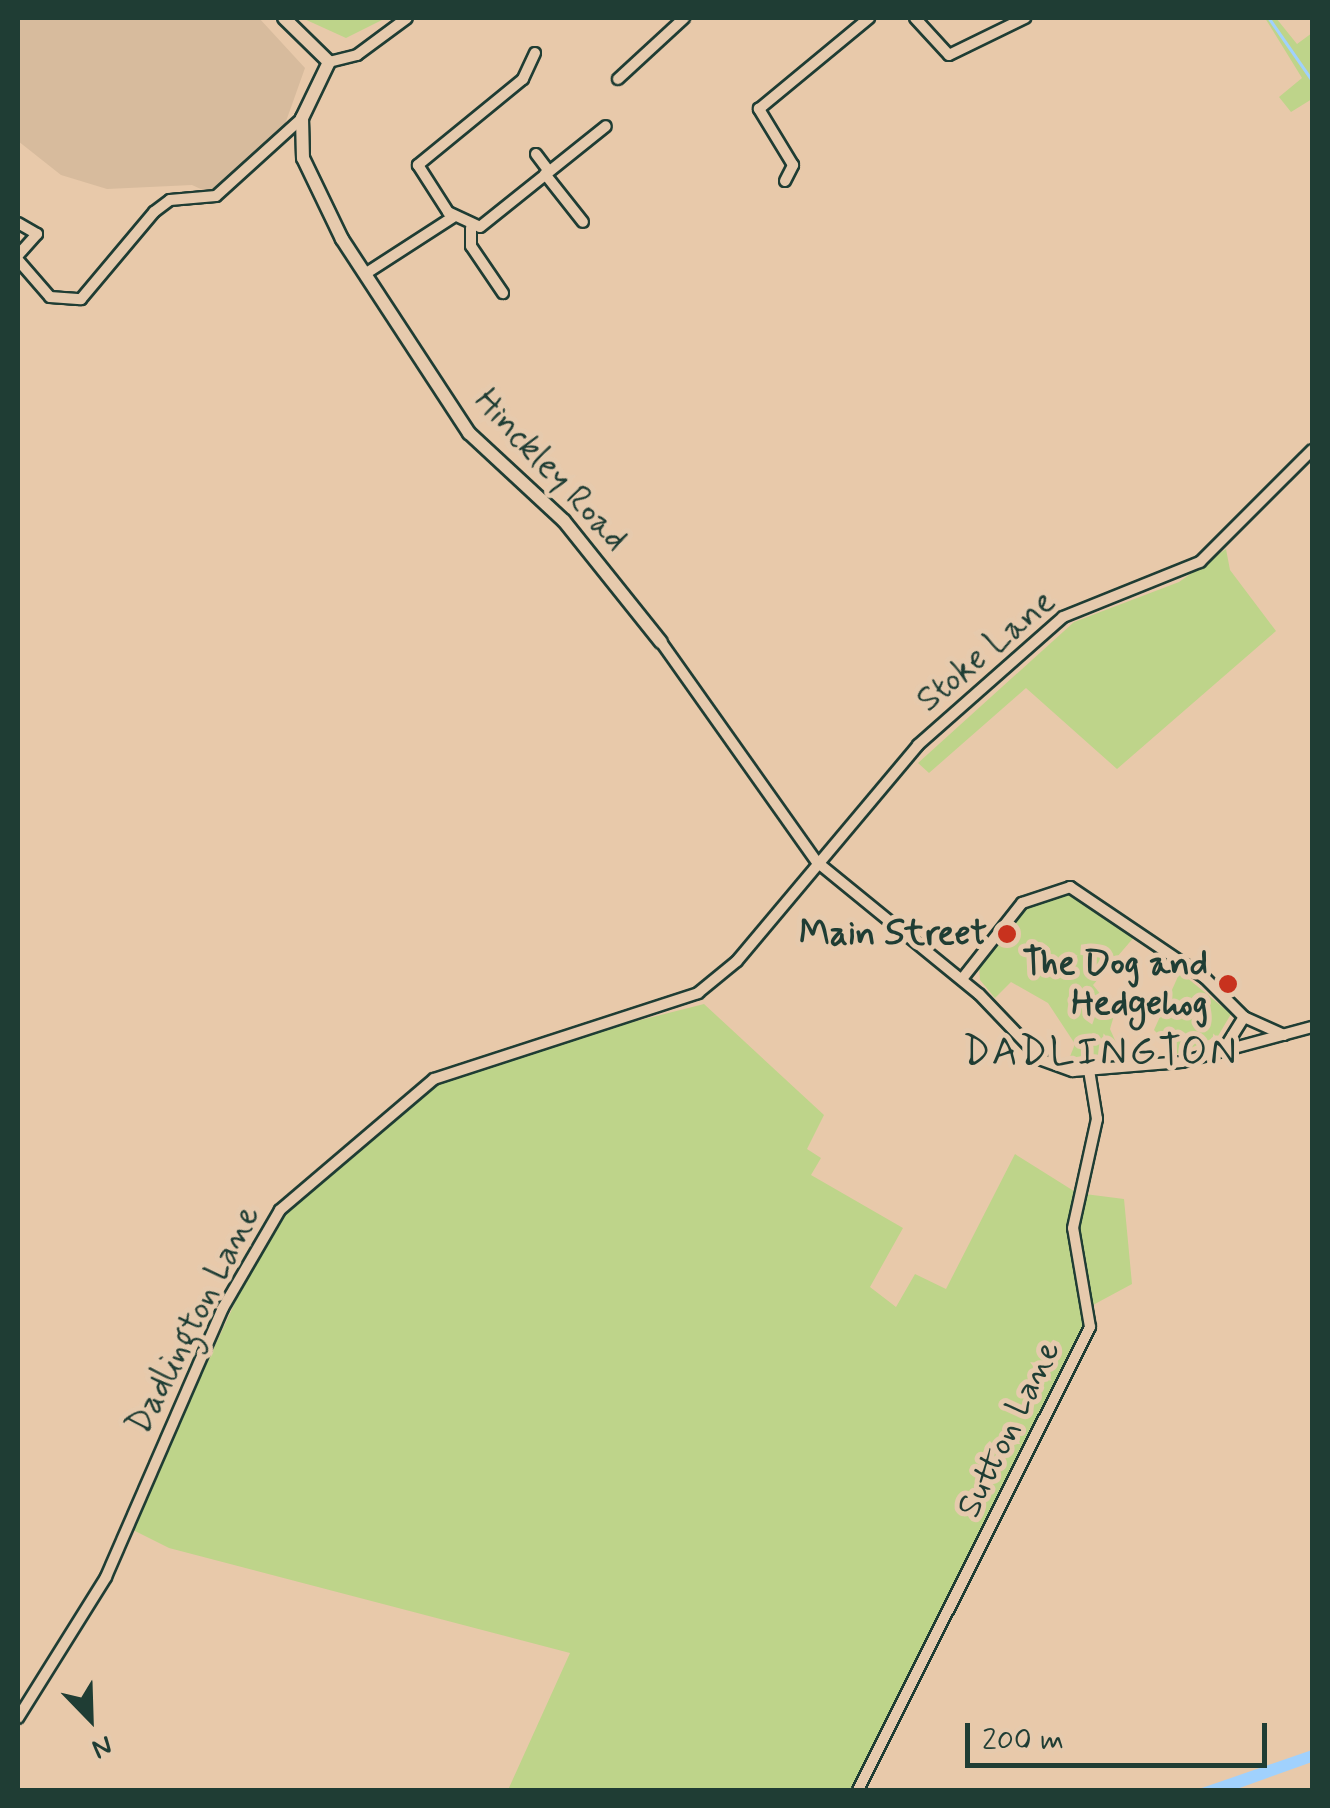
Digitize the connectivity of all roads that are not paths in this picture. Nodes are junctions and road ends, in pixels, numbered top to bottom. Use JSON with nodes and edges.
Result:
{"nodes":[{"id":1,"x":284,"y":18,"type":"edge"},
{"id":2,"x":407,"y":18,"type":"edge"},
{"id":3,"x":684,"y":18,"type":"edge"},
{"id":4,"x":869,"y":18,"type":"edge"},
{"id":5,"x":915,"y":18,"type":"edge"},
{"id":6,"x":1021,"y":20,"type":"edge"},
{"id":7,"x":535,"y":53,"type":"dead end"},
{"id":8,"x":329,"y":62,"type":"junction"},
{"id":9,"x":618,"y":79,"type":"dead end"},
{"id":10,"x":302,"y":118,"type":"junction"},
{"id":11,"x":606,"y":126,"type":"dead end"},
{"id":12,"x":536,"y":154,"type":"dead end"},
{"id":13,"x":547,"y":172,"type":"junction"},
{"id":14,"x":784,"y":181,"type":"dead end"},
{"id":15,"x":453,"y":217,"type":"junction"},
{"id":16,"x":19,"y":219,"type":"edge"},
{"id":17,"x":583,"y":222,"type":"dead end"},
{"id":18,"x":470,"y":228,"type":"junction"},
{"id":19,"x":18,"y":258,"type":"edge"},
{"id":20,"x":365,"y":274,"type":"junction"},
{"id":21,"x":504,"y":293,"type":"dead end"},
{"id":22,"x":1312,"y":450,"type":"edge"},
{"id":23,"x":661,"y":642,"type":"joint"},
{"id":24,"x":816,"y":862,"type":"junction"},
{"id":25,"x":962,"y":980,"type":"junction"},
{"id":26,"x":1244,"y":1018,"type":"junction"},
{"id":27,"x":1312,"y":1028,"type":"edge"},
{"id":28,"x":1284,"y":1034,"type":"junction"},
{"id":29,"x":1224,"y":1049,"type":"junction"},
{"id":30,"x":1089,"y":1070,"type":"junction"},
{"id":31,"x":18,"y":1718,"type":"edge"},
{"id":32,"x":858,"y":1790,"type":"edge"}],
"edges":[{"from":1,"to":8,"type":"street"},
{"from":2,"to":8,"type":"street"},
{"from":3,"to":9,"type":"street"},
{"from":4,"to":14,"type":"street"},
{"from":5,"to":6,"type":"street"},
{"from":7,"to":15,"type":"street"},
{"from":8,"to":10,"type":"street"},
{"from":10,"to":19,"type":"street"},
{"from":10,"to":20,"type":"street","name":"Hinckley Road"},
{"from":11,"to":13,"type":"street"},
{"from":12,"to":13,"type":"street"},
{"from":13,"to":17,"type":"street"},
{"from":13,"to":18,"type":"street"},
{"from":15,"to":18,"type":"street"},
{"from":15,"to":20,"type":"street"},
{"from":16,"to":19,"type":"street"},
{"from":18,"to":21,"type":"street"},
{"from":20,"to":23,"type":"street","name":"Hinckley Road"},
{"from":22,"to":24,"type":"street","name":"Stoke Lane"},
{"from":23,"to":24,"type":"street","name":"Hinckley Road"},
{"from":24,"to":25,"type":"street","name":"Hinckley Road"},
{"from":24,"to":31,"type":"street","name":"Dadlington Lane"},
{"from":25,"to":26,"type":"street"},
{"from":25,"to":30,"type":"street"},
{"from":26,"to":28,"type":"street"},
{"from":26,"to":29,"type":"street"},
{"from":27,"to":28,"type":"street"},
{"from":28,"to":29,"type":"street"},
{"from":29,"to":30,"type":"street"},
{"from":30,"to":32,"type":"street","name":"Sutton Lane"}]}
